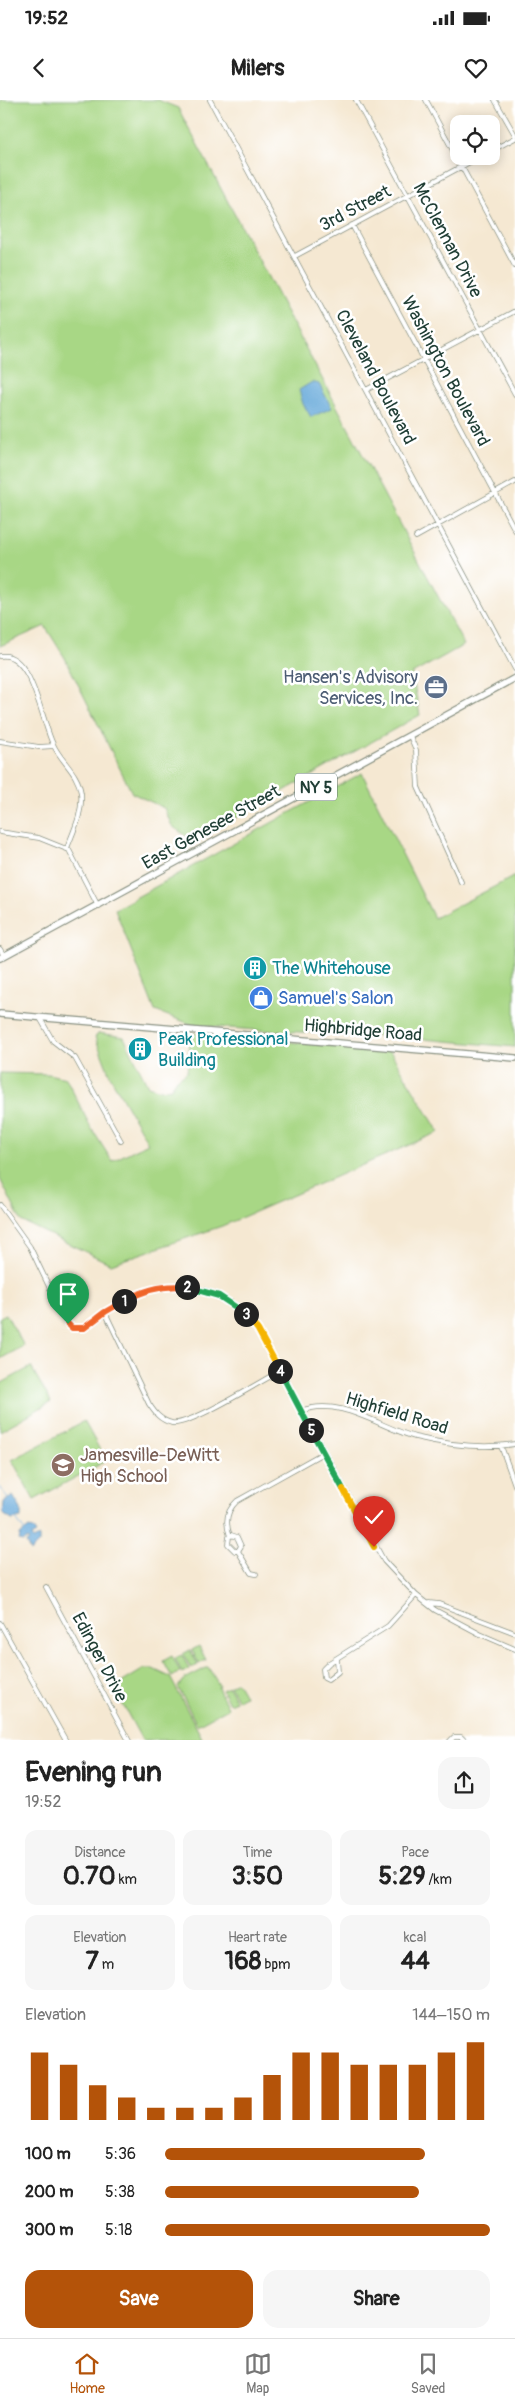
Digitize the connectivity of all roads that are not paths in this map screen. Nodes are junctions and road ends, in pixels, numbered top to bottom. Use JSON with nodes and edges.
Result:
{"nodes":[{"id":1,"x":210,"y":100,"type":"edge"},
{"id":2,"x":356,"y":100,"type":"edge"},
{"id":3,"x":426,"y":100,"type":"edge"},
{"id":4,"x":495,"y":100,"type":"edge"},
{"id":5,"x":515,"y":137,"type":"edge"},
{"id":6,"x":500,"y":146,"type":"edge"},
{"id":7,"x":462,"y":166,"type":"junction"},
{"id":8,"x":408,"y":195,"type":"junction"},
{"id":9,"x":352,"y":225,"type":"junction"},
{"id":10,"x":295,"y":256,"type":"junction"},
{"id":11,"x":515,"y":266,"type":"edge"},
{"id":12,"x":515,"y":311,"type":"edge"},
{"id":13,"x":481,"y":329,"type":"junction"},
{"id":14,"x":424,"y":360,"type":"junction"},
{"id":15,"x":366,"y":390,"type":"junction"},
{"id":16,"x":515,"y":394,"type":"edge"},
{"id":17,"x":515,"y":482,"type":"edge"},
{"id":18,"x":495,"y":493,"type":"junction"},
{"id":19,"x":438,"y":524,"type":"junction"},
{"id":20,"x":515,"y":530,"type":"edge"},
{"id":21,"x":416,"y":537,"type":"dead end"},
{"id":22,"x":0,"y":656,"type":"edge"},
{"id":23,"x":515,"y":669,"type":"edge"},
{"id":24,"x":515,"y":678,"type":"edge"},
{"id":25,"x":410,"y":736,"type":"junction"},
{"id":26,"x":0,"y":741,"type":"edge"},
{"id":27,"x":54,"y":746,"type":"junction"},
{"id":28,"x":0,"y":832,"type":"edge"},
{"id":29,"x":67,"y":848,"type":"junction"},
{"id":30,"x":462,"y":882,"type":"dead end"},
{"id":31,"x":98,"y":906,"type":"junction"},
{"id":32,"x":0,"y":949,"type":"edge"},
{"id":33,"x":2,"y":957,"type":"edge"},
{"id":34,"x":0,"y":1014,"type":"edge"},
{"id":35,"x":40,"y":1018,"type":"junction"},
{"id":36,"x":515,"y":1058,"type":"edge"},
{"id":37,"x":121,"y":1141,"type":"dead end"},
{"id":38,"x":0,"y":1205,"type":"edge"},
{"id":39,"x":105,"y":1312,"type":"junction"},
{"id":40,"x":280,"y":1371,"type":"junction"},
{"id":41,"x":301,"y":1411,"type":"junction"},
{"id":42,"x":515,"y":1444,"type":"edge"},
{"id":43,"x":501,"y":1446,"type":"junction"},
{"id":44,"x":323,"y":1453,"type":"junction"},
{"id":45,"x":515,"y":1485,"type":"edge"},
{"id":46,"x":230,"y":1536,"type":"junction"},
{"id":47,"x":238,"y":1550,"type":"junction"},
{"id":48,"x":256,"y":1574,"type":"dead end"},
{"id":49,"x":46,"y":1587,"type":"dead end"},
{"id":50,"x":416,"y":1594,"type":"junction"},
{"id":51,"x":429,"y":1603,"type":"junction"},
{"id":52,"x":0,"y":1623,"type":"edge"},
{"id":53,"x":515,"y":1633,"type":"edge"},
{"id":54,"x":515,"y":1650,"type":"edge"},
{"id":55,"x":337,"y":1659,"type":"junction"},
{"id":56,"x":66,"y":1740,"type":"edge"},
{"id":57,"x":129,"y":1740,"type":"edge"},
{"id":58,"x":450,"y":1740,"type":"edge"},
{"id":59,"x":465,"y":1740,"type":"edge"}],
"edges":[{"from":1,"to":10,"type":"street","name":"Cleveland Boulevard"},
{"from":2,"to":8,"type":"street","name":"McClennan Drive"},
{"from":3,"to":7,"type":"street"},
{"from":4,"to":5,"type":"street"},
{"from":5,"to":6,"type":"street"},
{"from":7,"to":8,"type":"street","name":"3rd Street"},
{"from":7,"to":11,"type":"street"},
{"from":8,"to":9,"type":"street","name":"3rd Street"},
{"from":8,"to":13,"type":"street","name":"McClennan Drive"},
{"from":9,"to":10,"type":"street","name":"3rd Street"},
{"from":9,"to":14,"type":"street","name":"Washington Boulevard"},
{"from":10,"to":15,"type":"street","name":"Cleveland Boulevard"},
{"from":12,"to":13,"type":"street"},
{"from":13,"to":14,"type":"street"},
{"from":13,"to":16,"type":"street","name":"McClennan Drive"},
{"from":14,"to":15,"type":"street"},
{"from":14,"to":18,"type":"street","name":"Washington Boulevard"},
{"from":15,"to":19,"type":"street","name":"Cleveland Boulevard"},
{"from":17,"to":18,"type":"street"},
{"from":18,"to":19,"type":"street"},
{"from":18,"to":20,"type":"street","name":"Washington Boulevard"},
{"from":19,"to":21,"type":"street"},
{"from":19,"to":23,"type":"street","name":"Cleveland Boulevard"},
{"from":22,"to":27,"type":"street"},
{"from":24,"to":25,"type":"main road","name":"East Genesee Street","number":"NY 5"},
{"from":25,"to":30,"type":"street"},
{"from":25,"to":31,"type":"main road","name":"East Genesee Street","number":"NY 5"},
{"from":26,"to":27,"type":"street"},
{"from":27,"to":29,"type":"street"},
{"from":28,"to":29,"type":"street"},
{"from":29,"to":31,"type":"street"},
{"from":31,"to":33,"type":"main road","name":"East Genesee Street","number":"NY 5"},
{"from":32,"to":33,"type":"street"},
{"from":34,"to":35,"type":"main road","name":"Highbridge Road"},
{"from":35,"to":36,"type":"main road","name":"Highbridge Road"},
{"from":35,"to":37,"type":"street"},
{"from":38,"to":39,"type":"street"},
{"from":39,"to":40,"type":"street"},
{"from":39,"to":40,"type":"street"},
{"from":40,"to":41,"type":"street"},
{"from":41,"to":43,"type":"street","name":"Highfield Road"},
{"from":41,"to":44,"type":"street"},
{"from":42,"to":43,"type":"street","name":"Highfield Road"},
{"from":43,"to":45,"type":"street"},
{"from":44,"to":46,"type":"street"},
{"from":44,"to":50,"type":"street"},
{"from":46,"to":47,"type":"street"},
{"from":46,"to":47,"type":"street"},
{"from":47,"to":48,"type":"street"},
{"from":49,"to":57,"type":"street","name":"Edinger Drive"},
{"from":50,"to":51,"type":"street"},
{"from":50,"to":55,"type":"street"},
{"from":51,"to":53,"type":"street"},
{"from":51,"to":54,"type":"street"},
{"from":52,"to":56,"type":"street"},
{"from":55,"to":55,"type":"street"},
{"from":58,"to":59,"type":"street"}]}
